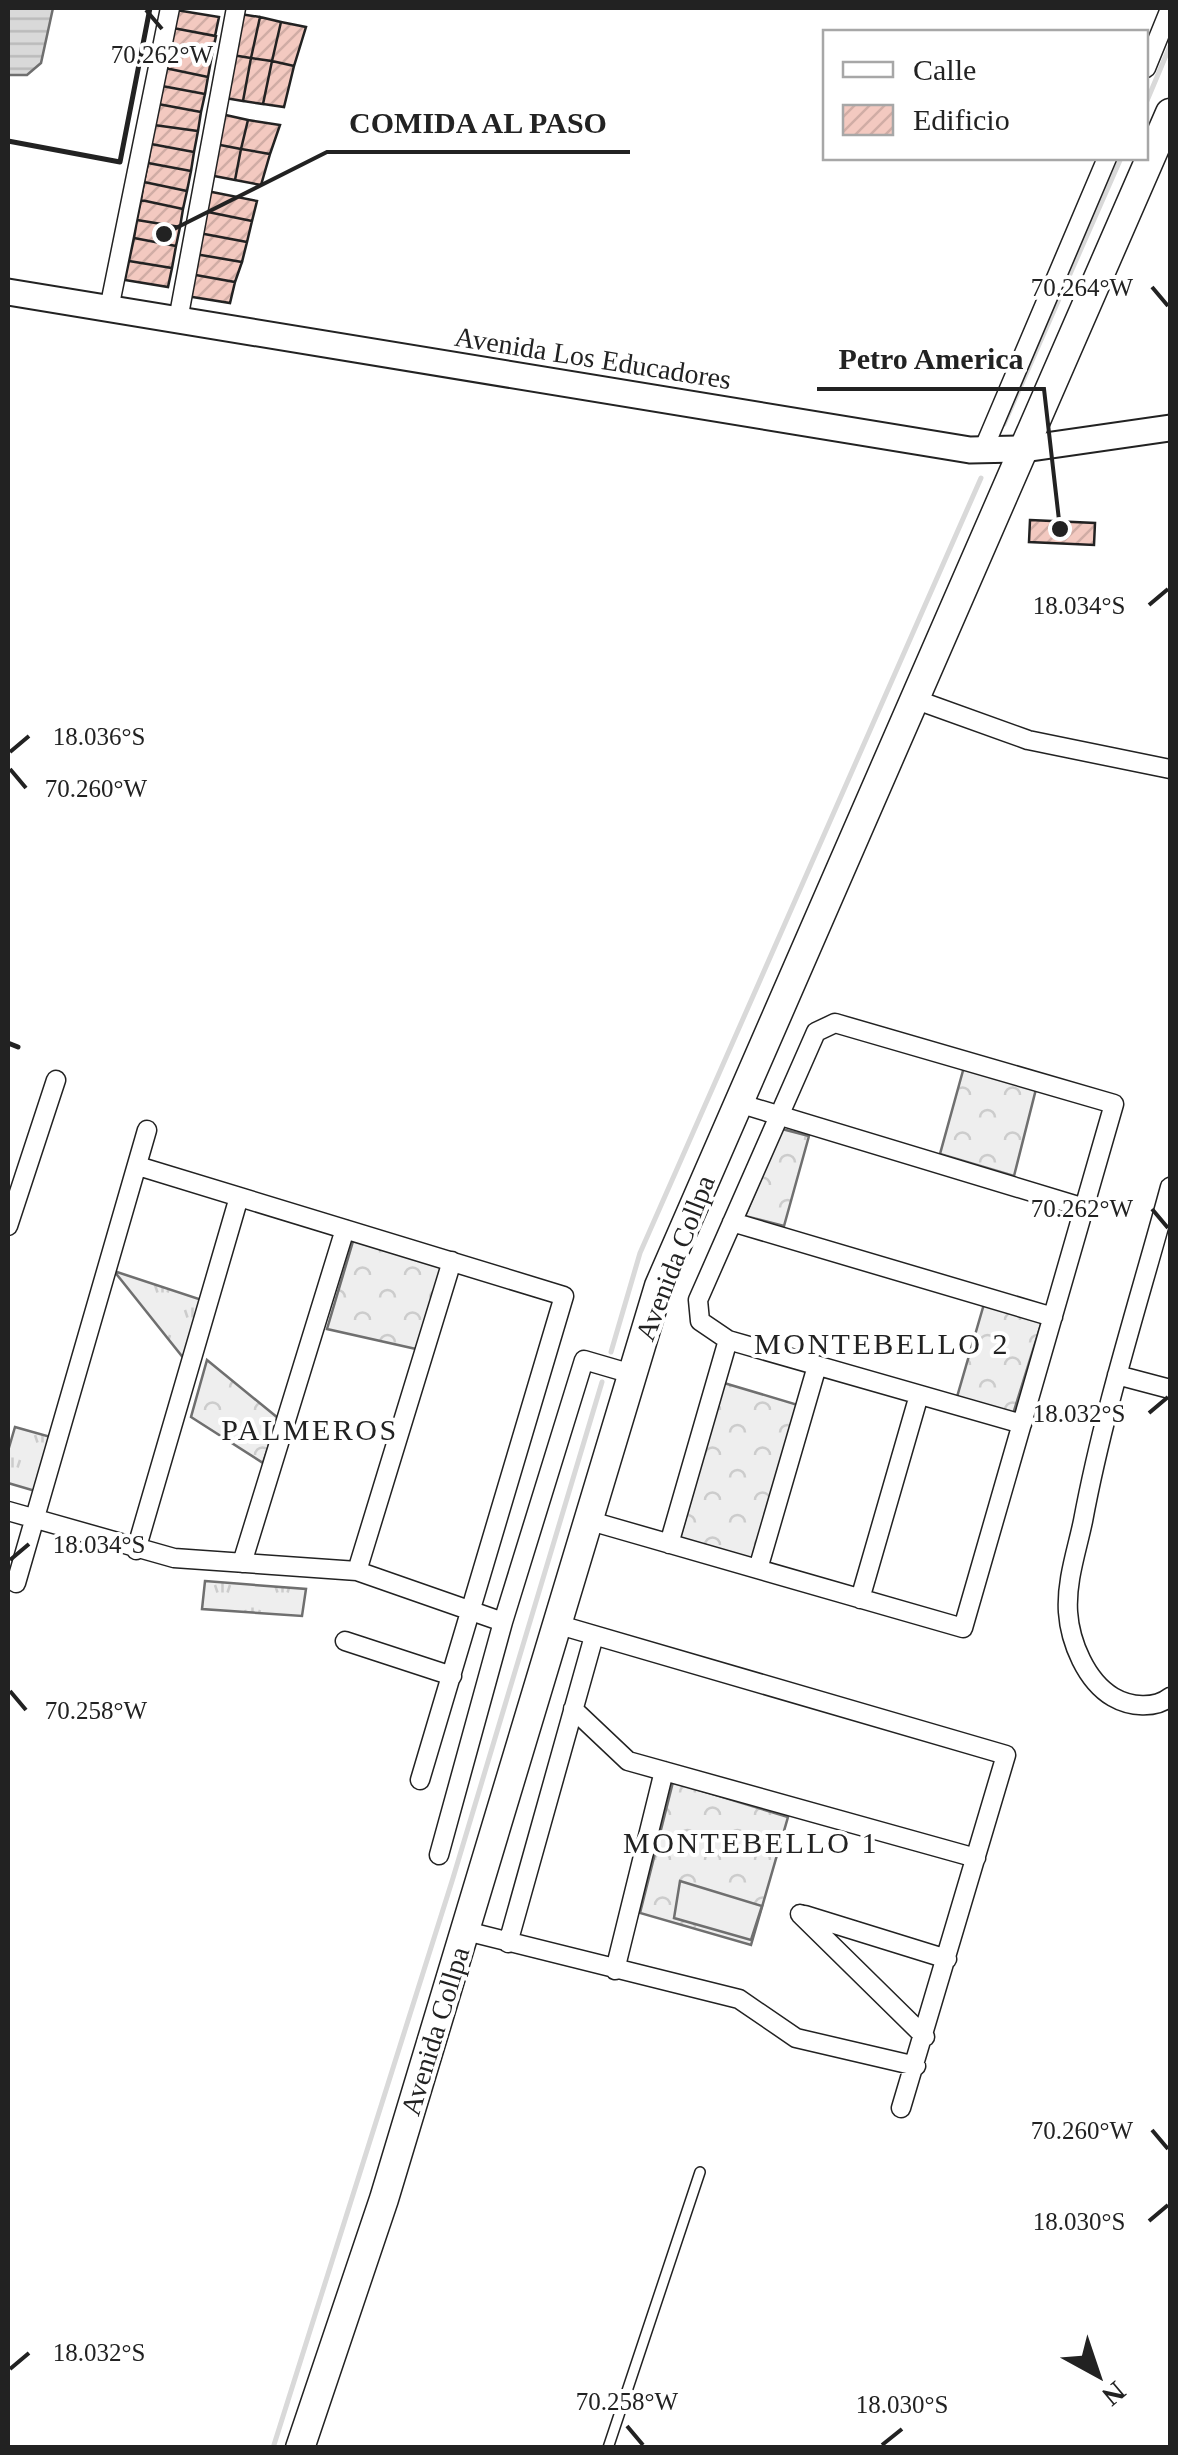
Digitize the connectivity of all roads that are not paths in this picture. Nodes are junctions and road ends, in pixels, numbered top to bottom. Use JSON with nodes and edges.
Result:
{"nodes":[{"id":1,"x":170,"y":8,"type":"edge"},
{"id":2,"x":236,"y":8,"type":"edge"},
{"id":3,"x":1170,"y":9,"type":"edge"},
{"id":4,"x":1148,"y":63,"type":"edge"},
{"id":5,"x":1170,"y":113,"type":"edge"},
{"id":6,"x":1106,"y":160,"type":"edge"},
{"id":7,"x":8,"y":292,"type":"edge"},
{"id":8,"x":108,"y":308,"type":"junction"},
{"id":9,"x":178,"y":320,"type":"junction"},
{"id":10,"x":1170,"y":428,"type":"edge"},
{"id":11,"x":1024,"y":449,"type":"junction"},
{"id":12,"x":983,"y":450,"type":"junction"},
{"id":13,"x":914,"y":699,"type":"junction"},
{"id":14,"x":1170,"y":769,"type":"edge"},
{"id":15,"x":56,"y":1080,"type":"dead end"},
{"id":16,"x":738,"y":1103,"type":"junction"},
{"id":17,"x":777,"y":1117,"type":"junction"},
{"id":18,"x":147,"y":1130,"type":"dead end"},
{"id":19,"x":138,"y":1166,"type":"junction"},
{"id":20,"x":1170,"y":1188,"type":"edge"},
{"id":21,"x":240,"y":1196,"type":"junction"},
{"id":22,"x":1084,"y":1208,"type":"junction"},
{"id":23,"x":732,"y":1222,"type":"junction"},
{"id":24,"x":8,"y":1226,"type":"edge"},
{"id":25,"x":345,"y":1229,"type":"junction"},
{"id":26,"x":452,"y":1262,"type":"junction"},
{"id":27,"x":1053,"y":1318,"type":"junction"},
{"id":28,"x":728,"y":1340,"type":"junction"},
{"id":29,"x":817,"y":1366,"type":"junction"},
{"id":30,"x":632,"y":1374,"type":"junction"},
{"id":31,"x":1117,"y":1375,"type":"junction"},
{"id":32,"x":1170,"y":1389,"type":"edge"},
{"id":33,"x":919,"y":1395,"type":"junction"},
{"id":34,"x":1022,"y":1424,"type":"junction"},
{"id":35,"x":8,"y":1511,"type":"edge"},
{"id":36,"x":34,"y":1519,"type":"junction"},
{"id":37,"x":587,"y":1520,"type":"junction"},
{"id":38,"x":669,"y":1544,"type":"junction"},
{"id":39,"x":136,"y":1550,"type":"junction"},
{"id":40,"x":242,"y":1563,"type":"junction"},
{"id":41,"x":758,"y":1570,"type":"junction"},
{"id":42,"x":357,"y":1571,"type":"junction"},
{"id":43,"x":16,"y":1583,"type":"dead end"},
{"id":44,"x":860,"y":1599,"type":"junction"},
{"id":45,"x":472,"y":1613,"type":"junction"},
{"id":46,"x":503,"y":1622,"type":"junction"},
{"id":47,"x":556,"y":1624,"type":"junction"},
{"id":48,"x":594,"y":1636,"type":"junction"},
{"id":49,"x":345,"y":1641,"type":"dead end"},
{"id":50,"x":452,"y":1676,"type":"junction"},
{"id":51,"x":1170,"y":1700,"type":"edge"},
{"id":52,"x":573,"y":1709,"type":"junction"},
{"id":53,"x":664,"y":1770,"type":"junction"},
{"id":54,"x":420,"y":1780,"type":"dead end"},
{"id":55,"x":439,"y":1855,"type":"dead end"},
{"id":56,"x":976,"y":1858,"type":"junction"},
{"id":57,"x":466,"y":1931,"type":"junction"},
{"id":58,"x":508,"y":1944,"type":"junction"},
{"id":59,"x":947,"y":1960,"type":"junction"},
{"id":60,"x":615,"y":1970,"type":"junction"},
{"id":61,"x":925,"y":2037,"type":"junction"},
{"id":62,"x":916,"y":2066,"type":"junction"},
{"id":63,"x":901,"y":2108,"type":"dead end"},
{"id":64,"x":700,"y":2172,"type":"dead end"},
{"id":65,"x":300,"y":2448,"type":"edge"},
{"id":66,"x":608,"y":2448,"type":"edge"}],
"edges":[{"from":1,"to":8,"type":"street"},
{"from":2,"to":9,"type":"street"},
{"from":3,"to":4,"type":"street"},
{"from":5,"to":11,"type":"main road","name":"Avenida Collpa"},
{"from":6,"to":12,"type":"street"},
{"from":7,"to":8,"type":"street","name":"Avenida Los Educadores"},
{"from":8,"to":9,"type":"street","name":"Avenida Los Educadores"},
{"from":9,"to":12,"type":"street","name":"Avenida Los Educadores"},
{"from":10,"to":11,"type":"street","name":"Avenida Los Educadores"},
{"from":11,"to":12,"type":"street","name":"Avenida Los Educadores"},
{"from":11,"to":13,"type":"main road","name":"Avenida Collpa"},
{"from":13,"to":14,"type":"street"},
{"from":13,"to":16,"type":"main road","name":"Avenida Collpa"},
{"from":15,"to":24,"type":"street"},
{"from":16,"to":17,"type":"street"},
{"from":16,"to":30,"type":"main road","name":"Avenida Collpa"},
{"from":17,"to":22,"type":"street"},
{"from":17,"to":22,"type":"street"},
{"from":17,"to":23,"type":"street"},
{"from":18,"to":19,"type":"street"},
{"from":19,"to":21,"type":"street"},
{"from":19,"to":36,"type":"street"},
{"from":20,"to":31,"type":"street"},
{"from":21,"to":25,"type":"street"},
{"from":21,"to":39,"type":"street"},
{"from":22,"to":27,"type":"street"},
{"from":23,"to":27,"type":"street"},
{"from":23,"to":28,"type":"street"},
{"from":25,"to":26,"type":"street"},
{"from":25,"to":40,"type":"street"},
{"from":26,"to":42,"type":"street"},
{"from":26,"to":45,"type":"street"},
{"from":27,"to":34,"type":"street"},
{"from":28,"to":29,"type":"street"},
{"from":28,"to":38,"type":"street"},
{"from":29,"to":33,"type":"street"},
{"from":29,"to":41,"type":"street"},
{"from":30,"to":37,"type":"main road","name":"Avenida Collpa"},
{"from":30,"to":46,"type":"street"},
{"from":31,"to":32,"type":"street"},
{"from":31,"to":51,"type":"street"},
{"from":33,"to":34,"type":"street"},
{"from":33,"to":44,"type":"street"},
{"from":34,"to":44,"type":"street"},
{"from":35,"to":36,"type":"street"},
{"from":36,"to":39,"type":"street"},
{"from":36,"to":43,"type":"street"},
{"from":37,"to":38,"type":"street"},
{"from":37,"to":47,"type":"main road","name":"Avenida Collpa"},
{"from":38,"to":41,"type":"street"},
{"from":39,"to":40,"type":"street"},
{"from":40,"to":42,"type":"street"},
{"from":41,"to":44,"type":"street"},
{"from":42,"to":45,"type":"street"},
{"from":45,"to":46,"type":"street"},
{"from":45,"to":50,"type":"street"},
{"from":46,"to":55,"type":"street"},
{"from":47,"to":48,"type":"street"},
{"from":47,"to":57,"type":"main road","name":"Avenida Collpa"},
{"from":48,"to":52,"type":"street"},
{"from":48,"to":56,"type":"street"},
{"from":49,"to":50,"type":"street"},
{"from":50,"to":54,"type":"street"},
{"from":52,"to":53,"type":"street"},
{"from":52,"to":58,"type":"street"},
{"from":53,"to":56,"type":"street"},
{"from":53,"to":60,"type":"street"},
{"from":56,"to":59,"type":"street"},
{"from":57,"to":58,"type":"street"},
{"from":57,"to":65,"type":"main road","name":"Avenida Collpa"},
{"from":58,"to":60,"type":"street"},
{"from":59,"to":61,"type":"street"},
{"from":59,"to":61,"type":"street"},
{"from":60,"to":62,"type":"street"},
{"from":61,"to":62,"type":"street"},
{"from":62,"to":63,"type":"street"},
{"from":64,"to":66,"type":"lane"}]}
